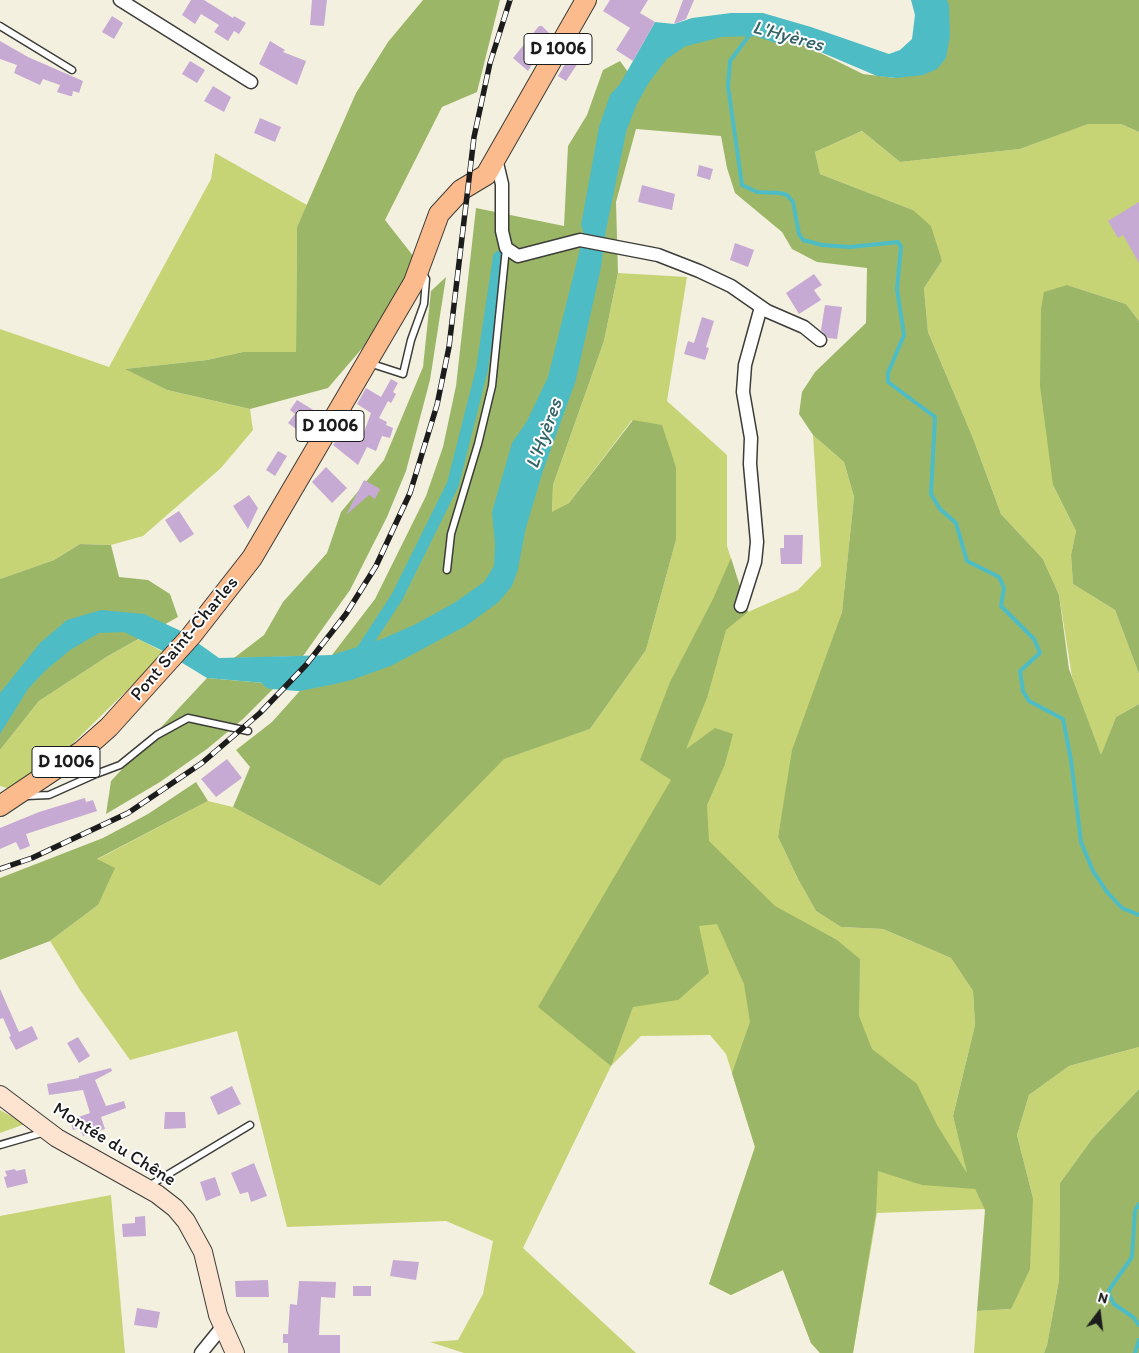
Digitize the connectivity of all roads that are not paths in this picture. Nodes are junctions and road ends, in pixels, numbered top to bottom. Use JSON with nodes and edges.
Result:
{"nodes":[{"id":1,"x":120,"y":0,"type":"edge"},
{"id":2,"x":586,"y":0,"type":"edge"},
{"id":3,"x":0,"y":26,"type":"edge"},
{"id":4,"x":72,"y":70,"type":"dead end"},
{"id":5,"x":251,"y":82,"type":"dead end"},
{"id":6,"x":501,"y":150,"type":"junction"},
{"id":7,"x":506,"y":248,"type":"junction"},
{"id":8,"x":417,"y":275,"type":"junction"},
{"id":9,"x":761,"y":306,"type":"junction"},
{"id":10,"x":820,"y":340,"type":"dead end"},
{"id":11,"x":368,"y":363,"type":"junction"},
{"id":12,"x":447,"y":570,"type":"dead end"},
{"id":13,"x":742,"y":606,"type":"dead end"},
{"id":14,"x":248,"y":731,"type":"dead end"},
{"id":15,"x":82,"y":752,"type":"junction"},
{"id":16,"x":96,"y":774,"type":"junction"},
{"id":17,"x":7,"y":801,"type":"edge"},
{"id":18,"x":0,"y":1095,"type":"edge"},
{"id":19,"x":250,"y":1125,"type":"dead end"},
{"id":20,"x":48,"y":1131,"type":"junction"},
{"id":21,"x":0,"y":1145,"type":"edge"},
{"id":22,"x":146,"y":1188,"type":"junction"},
{"id":23,"x":223,"y":1326,"type":"junction"},
{"id":24,"x":201,"y":1353,"type":"edge"},
{"id":25,"x":235,"y":1353,"type":"edge"}],
"edges":[{"from":1,"to":5,"type":"street"},
{"from":2,"to":6,"type":"main road","number":"D 1006"},
{"from":3,"to":4,"type":"lane"},
{"from":6,"to":7,"type":"street"},
{"from":6,"to":8,"type":"main road","number":"D 1006"},
{"from":7,"to":9,"type":"street"},
{"from":7,"to":12,"type":"lane"},
{"from":8,"to":11,"type":"main road","number":"D 1006"},
{"from":8,"to":11,"type":"lane"},
{"from":9,"to":10,"type":"street"},
{"from":9,"to":13,"type":"street"},
{"from":11,"to":15,"type":"main road","name":"Pont Saint-Charles","number":"D 1006"},
{"from":14,"to":16,"type":"lane"},
{"from":15,"to":16,"type":"lane"},
{"from":15,"to":17,"type":"main road","number":"D 1006"},
{"from":16,"to":17,"type":"lane"},
{"from":18,"to":20,"type":"street","name":"Montée du Chêne"},
{"from":19,"to":22,"type":"lane"},
{"from":20,"to":21,"type":"lane"},
{"from":20,"to":22,"type":"street","name":"Montée du Chêne"},
{"from":22,"to":23,"type":"street","name":"Montée du Chêne"},
{"from":23,"to":24,"type":"street"},
{"from":23,"to":25,"type":"street","name":"Montée du Chêne"}]}
